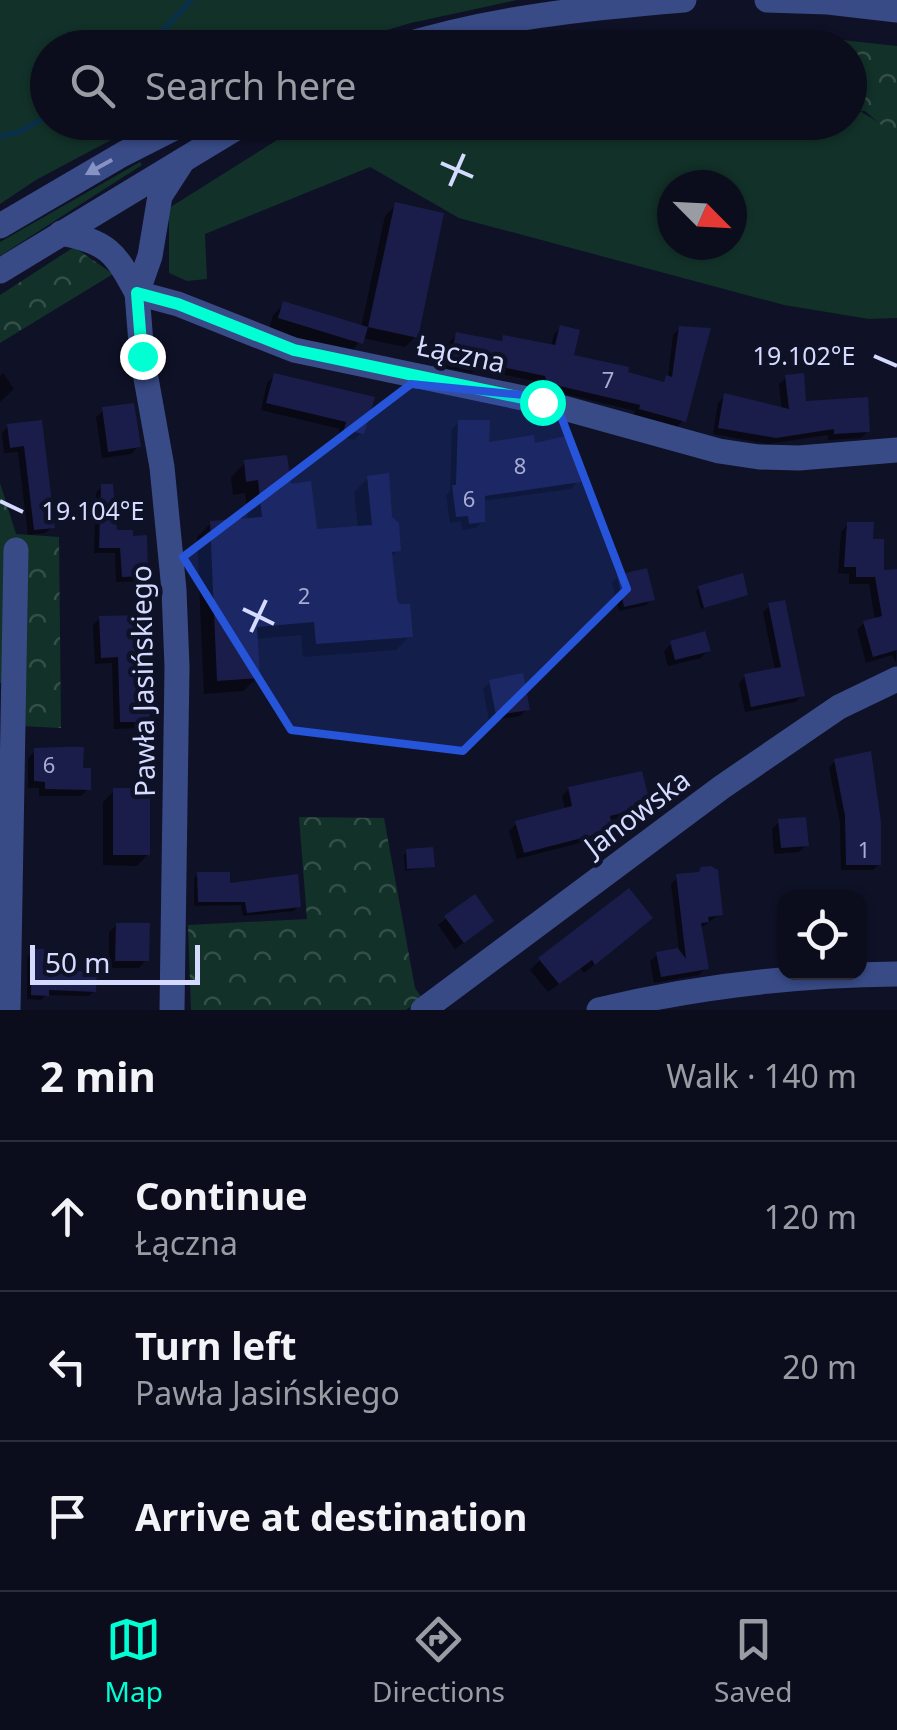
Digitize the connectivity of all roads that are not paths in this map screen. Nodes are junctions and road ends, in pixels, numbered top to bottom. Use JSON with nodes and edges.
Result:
{"nodes":[{"id":1,"x":684,"y":0,"type":"edge"},
{"id":2,"x":766,"y":0,"type":"edge"},
{"id":3,"x":897,"y":10,"type":"edge"},
{"id":4,"x":464,"y":30,"type":"edge"},
{"id":5,"x":150,"y":140,"type":"edge"},
{"id":6,"x":217,"y":140,"type":"edge"},
{"id":7,"x":182,"y":162,"type":"junction"},
{"id":8,"x":0,"y":226,"type":"edge"},
{"id":9,"x":60,"y":233,"type":"junction"},
{"id":10,"x":0,"y":271,"type":"edge"},
{"id":11,"x":137,"y":293,"type":"junction"},
{"id":12,"x":897,"y":450,"type":"edge"},
{"id":13,"x":16,"y":550,"type":"dead end"},
{"id":14,"x":897,"y":679,"type":"edge"},
{"id":15,"x":897,"y":974,"type":"edge"},
{"id":16,"x":8,"y":1010,"type":"edge"},
{"id":17,"x":172,"y":1010,"type":"edge"},
{"id":18,"x":422,"y":1010,"type":"edge"},
{"id":19,"x":598,"y":1010,"type":"edge"}],
"edges":[{"from":1,"to":4,"type":"street"},
{"from":2,"to":3,"type":"street"},
{"from":5,"to":8,"type":"street","one_way":true},
{"from":6,"to":7,"type":"street"},
{"from":7,"to":9,"type":"street"},
{"from":7,"to":11,"type":"street","name":"Pawła Jasińskiego"},
{"from":9,"to":10,"type":"street"},
{"from":9,"to":11,"type":"street","name":"Pawła Jasińskiego"},
{"from":11,"to":12,"type":"street","name":"Łączna"},
{"from":11,"to":17,"type":"street","name":"Pawła Jasińskiego"},
{"from":13,"to":16,"type":"street"},
{"from":14,"to":18,"type":"street","name":"Janowska"},
{"from":15,"to":19,"type":"street"}]}
